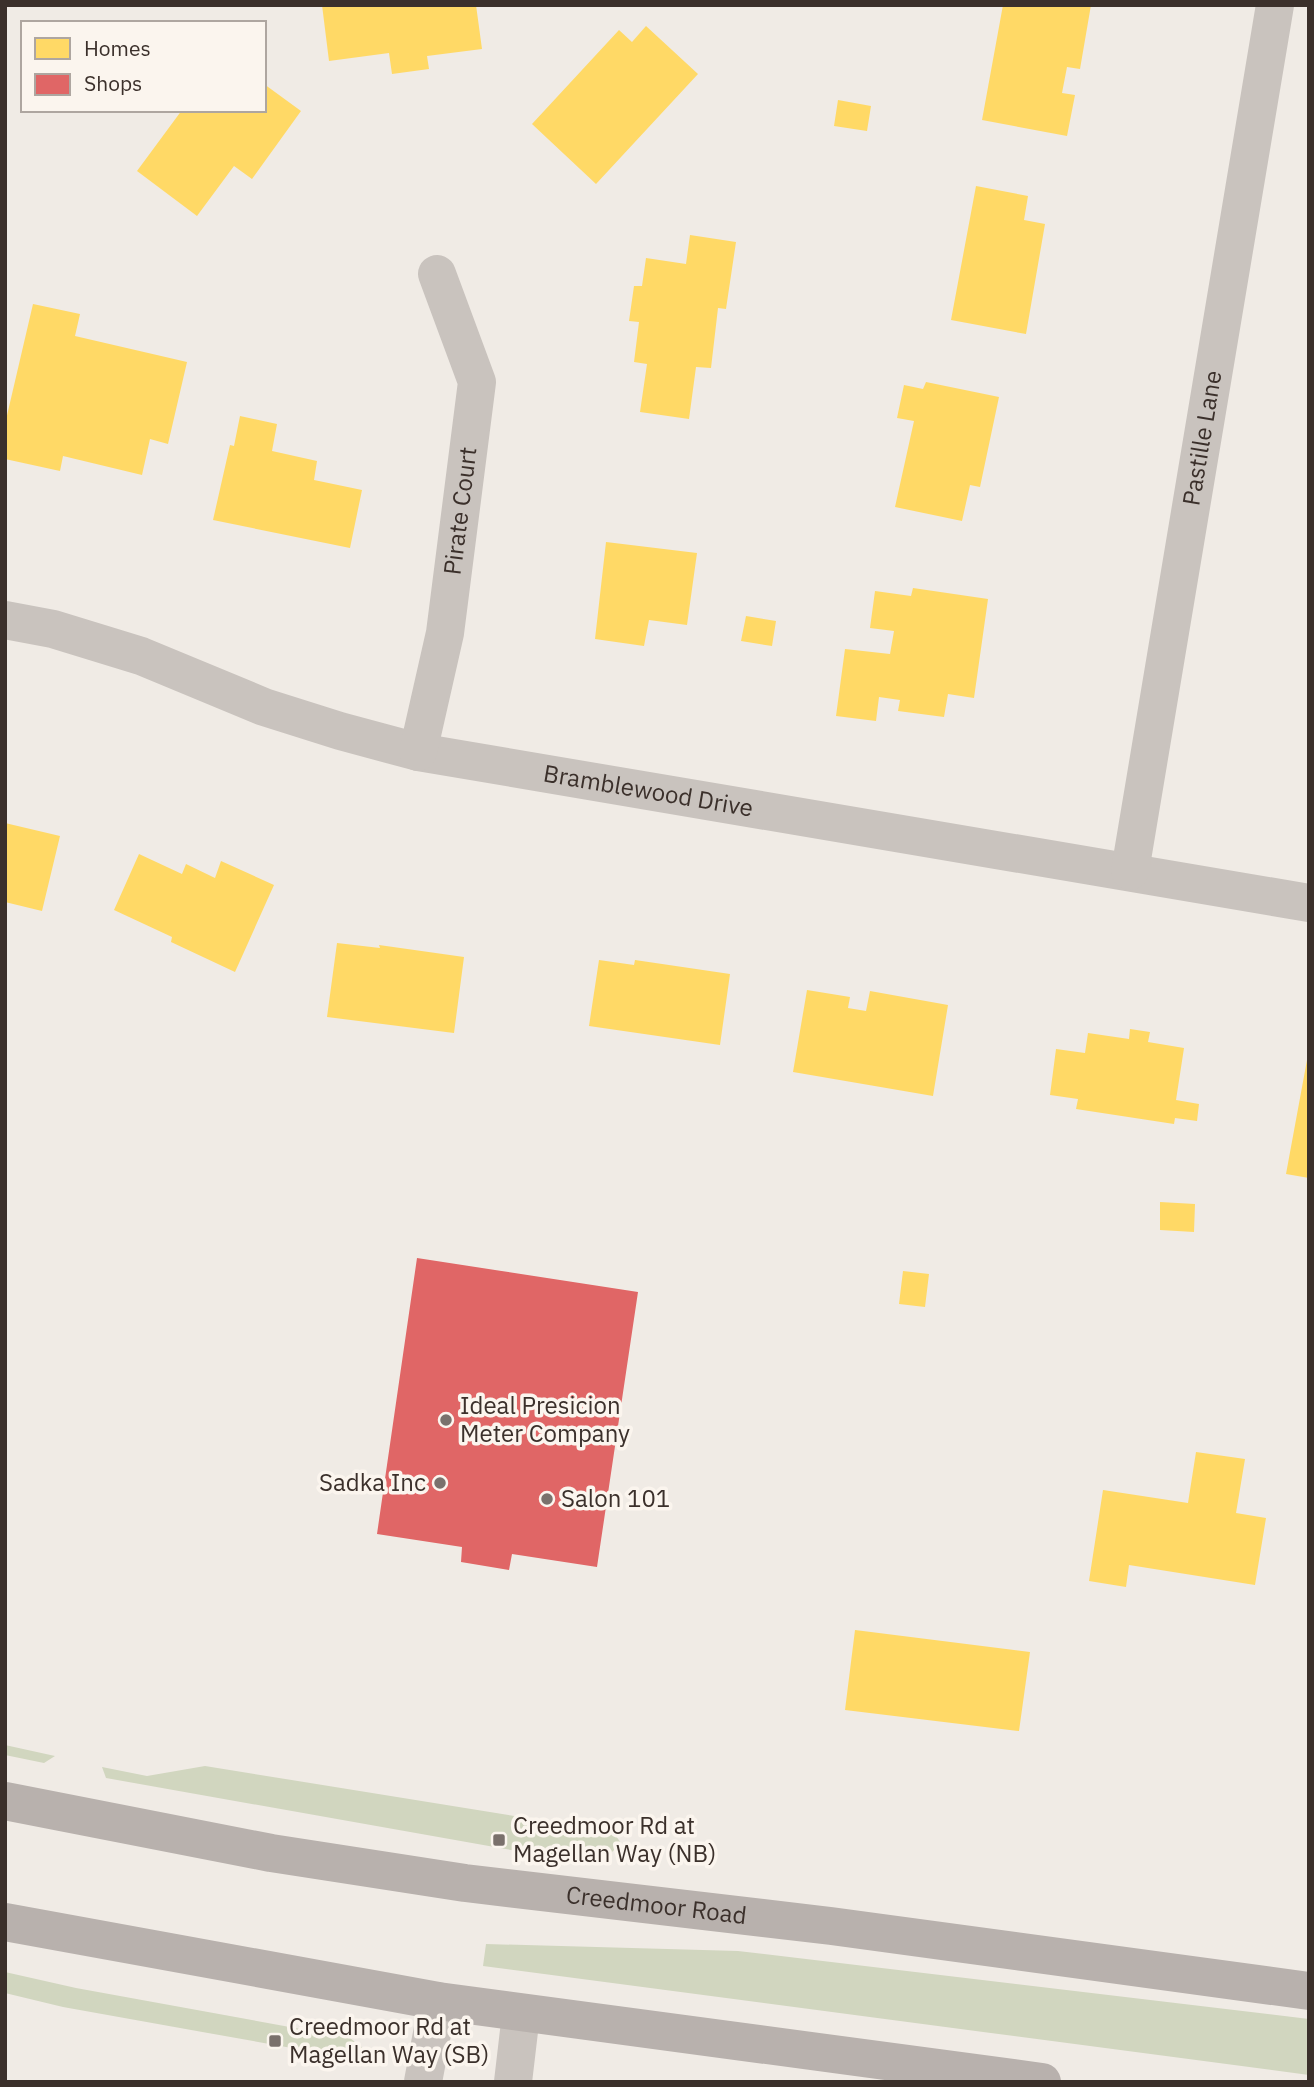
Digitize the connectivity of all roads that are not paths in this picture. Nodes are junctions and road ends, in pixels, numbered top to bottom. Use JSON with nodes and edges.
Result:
{"nodes":[{"id":1,"x":1275,"y":5,"type":"edge"},
{"id":2,"x":437,"y":274,"type":"dead end"},
{"id":3,"x":5,"y":620,"type":"edge"},
{"id":4,"x":418,"y":752,"type":"junction"},
{"id":5,"x":1130,"y":871,"type":"junction"},
{"id":6,"x":1309,"y":903,"type":"edge"},
{"id":7,"x":5,"y":1801,"type":"edge"},
{"id":8,"x":5,"y":1922,"type":"edge"},
{"id":9,"x":1309,"y":1991,"type":"edge"},
{"id":10,"x":438,"y":2001,"type":"junction"},
{"id":11,"x":521,"y":2014,"type":"junction"},
{"id":12,"x":423,"y":2082,"type":"edge"},
{"id":13,"x":513,"y":2082,"type":"edge"},
{"id":14,"x":1042,"y":2082,"type":"edge"}],
"edges":[{"from":1,"to":5,"type":"street","name":"Pastille Lane"},
{"from":2,"to":4,"type":"street","name":"Pirate Court"},
{"from":3,"to":4,"type":"street","name":"Bramblewood Drive"},
{"from":4,"to":5,"type":"street","name":"Bramblewood Drive"},
{"from":5,"to":6,"type":"street","name":"Bramblewood Drive"},
{"from":7,"to":9,"type":"main road","name":"Creedmoor Road"},
{"from":8,"to":10,"type":"main road"},
{"from":10,"to":11,"type":"main road"},
{"from":10,"to":12,"type":"street"},
{"from":11,"to":13,"type":"street"},
{"from":11,"to":14,"type":"main road"}]}
